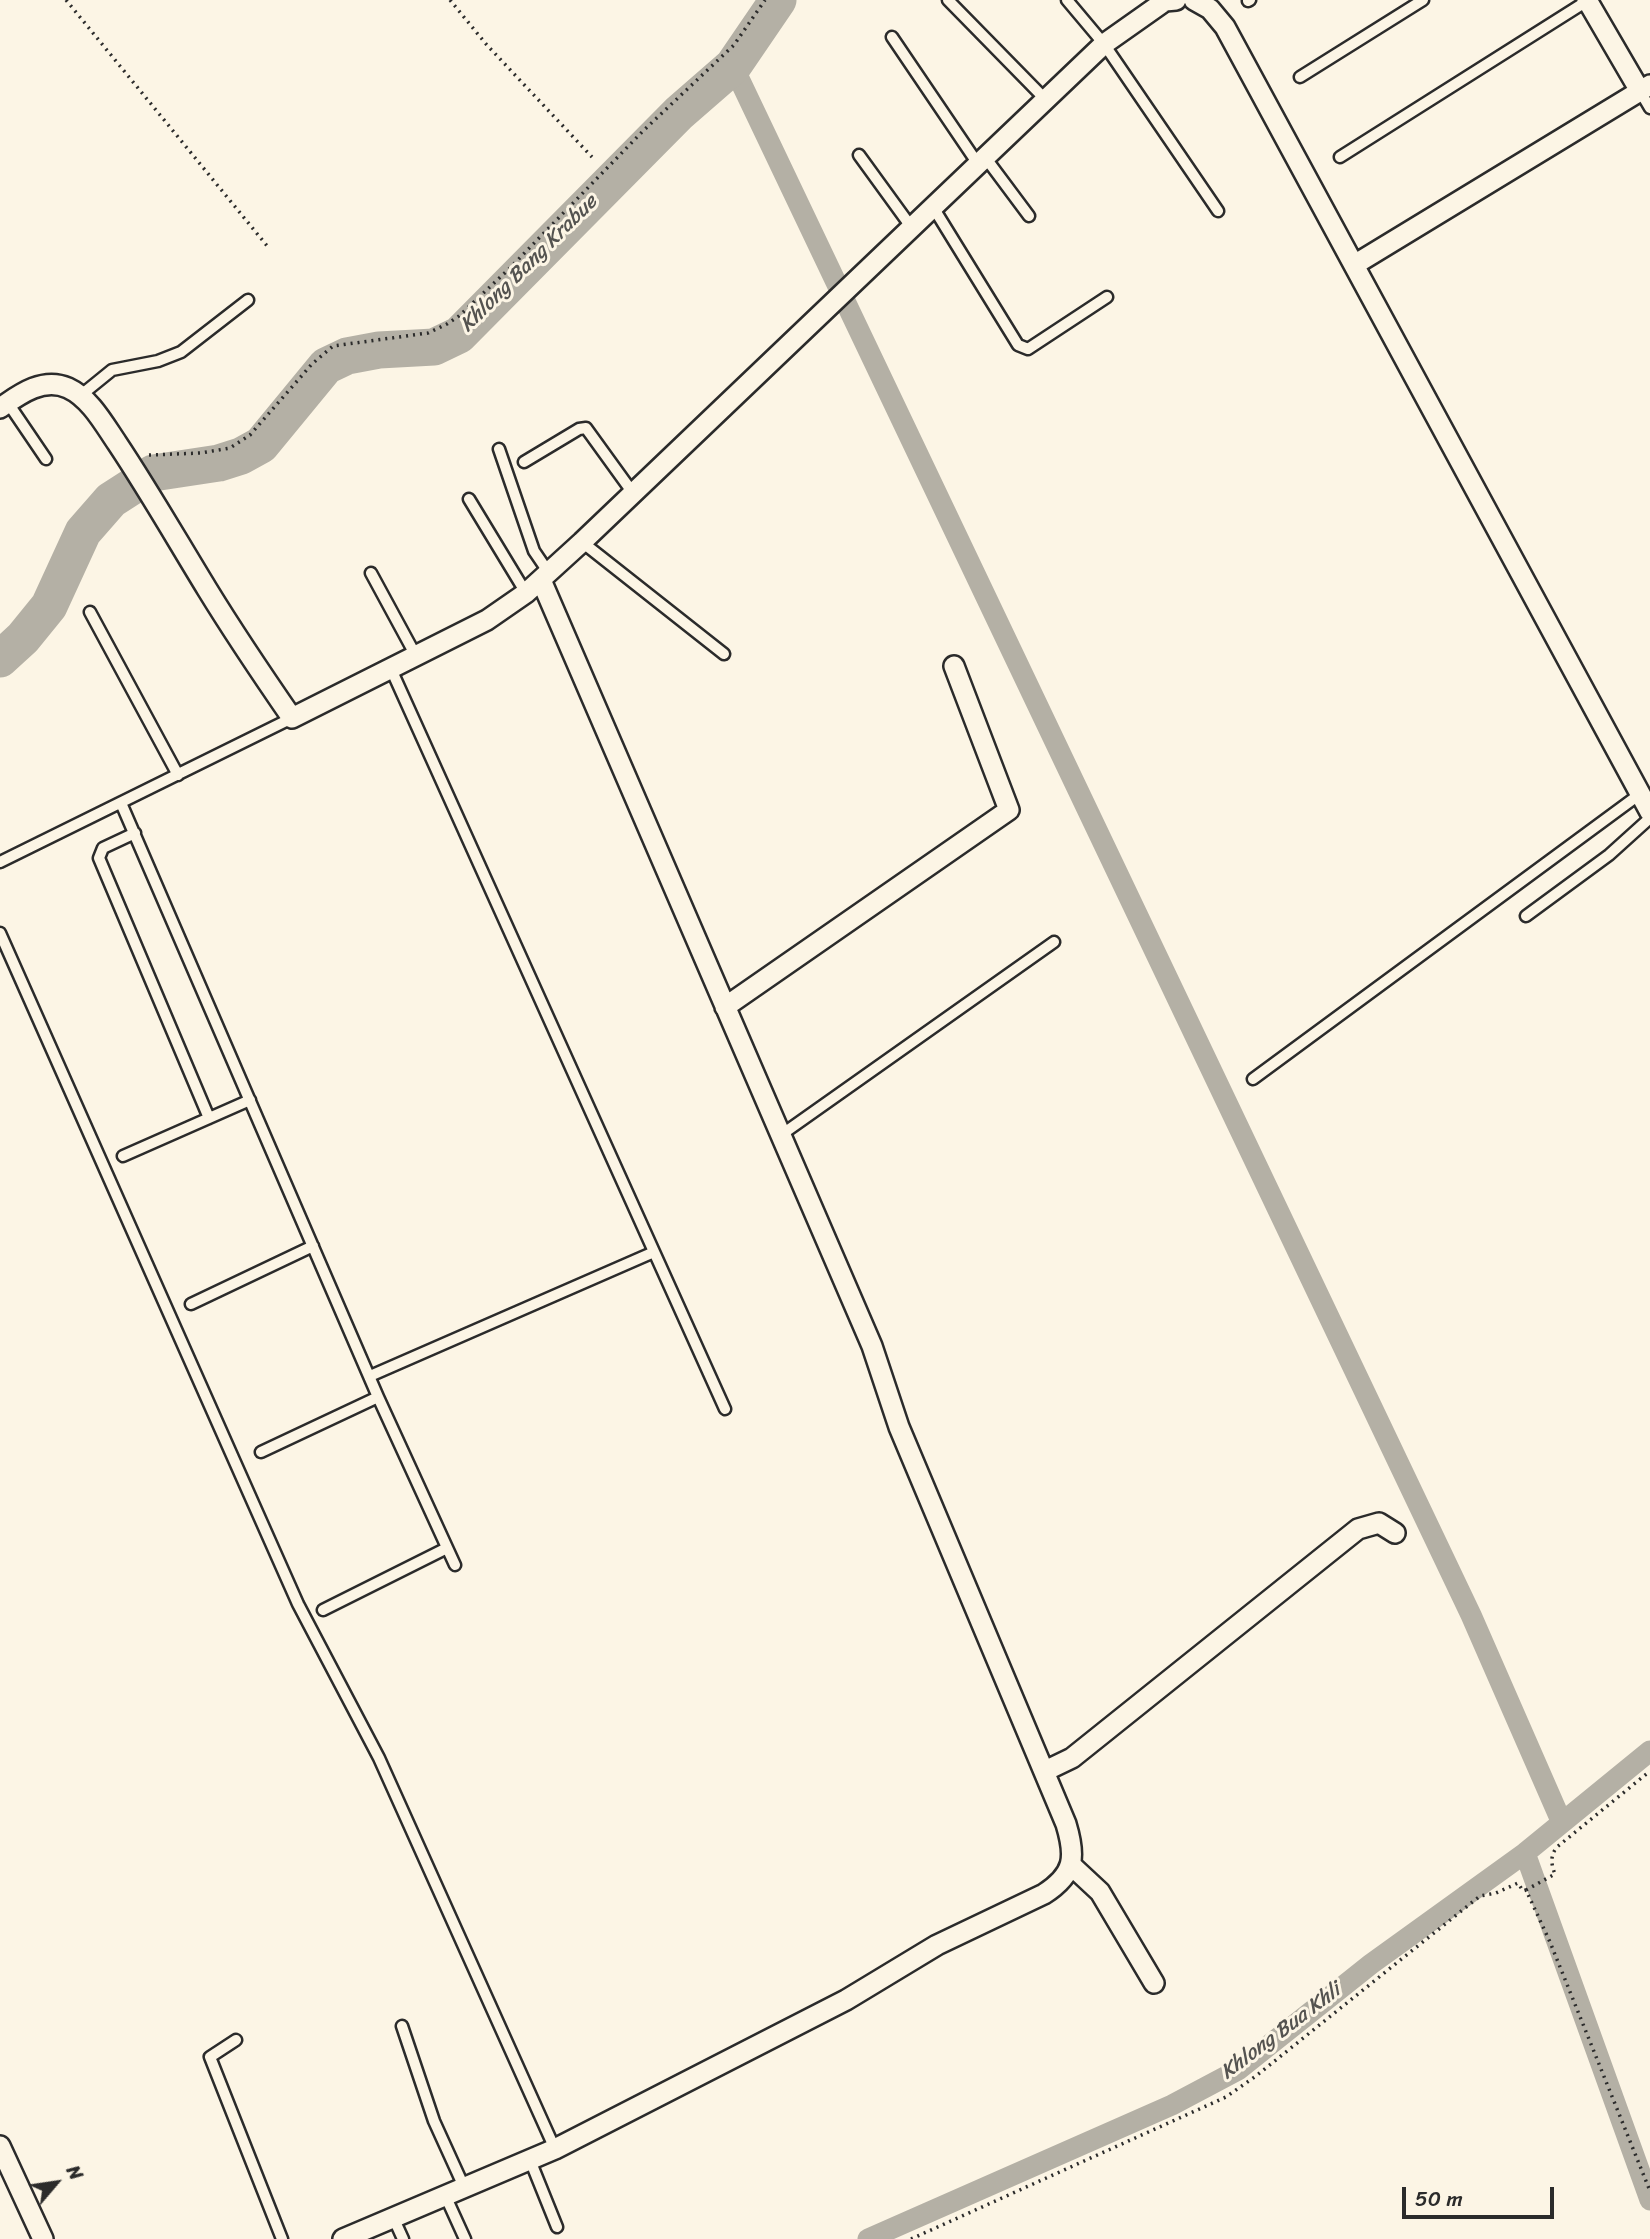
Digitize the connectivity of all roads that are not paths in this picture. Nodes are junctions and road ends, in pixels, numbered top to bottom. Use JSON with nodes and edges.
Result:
{"nodes":[{"id":1,"x":948,"y":0,"type":"edge"},
{"id":2,"x":1067,"y":0,"type":"edge"},
{"id":3,"x":1176,"y":0,"type":"edge"},
{"id":4,"x":1195,"y":0,"type":"edge"},
{"id":5,"x":1423,"y":0,"type":"edge"},
{"id":6,"x":1587,"y":0,"type":"edge"},
{"id":7,"x":892,"y":37,"type":"dead end"},
{"id":8,"x":1104,"y":44,"type":"junction"},
{"id":9,"x":1300,"y":77,"type":"dead end"},
{"id":10,"x":1645,"y":88,"type":"edge"},
{"id":11,"x":1046,"y":100,"type":"junction"},
{"id":12,"x":1650,"y":108,"type":"edge"},
{"id":13,"x":859,"y":155,"type":"dead end"},
{"id":14,"x":1340,"y":157,"type":"dead end"},
{"id":15,"x":981,"y":161,"type":"junction"},
{"id":16,"x":933,"y":207,"type":"junction"},
{"id":17,"x":1218,"y":211,"type":"dead end"},
{"id":18,"x":1029,"y":216,"type":"dead end"},
{"id":19,"x":912,"y":228,"type":"junction"},
{"id":20,"x":1353,"y":265,"type":"junction"},
{"id":21,"x":1107,"y":297,"type":"dead end"},
{"id":22,"x":248,"y":300,"type":"dead end"},
{"id":23,"x":80,"y":396,"type":"junction"},
{"id":24,"x":4,"y":405,"type":"edge"},
{"id":25,"x":499,"y":449,"type":"dead end"},
{"id":26,"x":46,"y":459,"type":"dead end"},
{"id":27,"x":524,"y":462,"type":"dead end"},
{"id":28,"x":633,"y":493,"type":"junction"},
{"id":29,"x":469,"y":499,"type":"dead end"},
{"id":30,"x":582,"y":542,"type":"junction"},
{"id":31,"x":371,"y":573,"type":"dead end"},
{"id":32,"x":539,"y":582,"type":"junction"},
{"id":33,"x":90,"y":612,"type":"dead end"},
{"id":34,"x":724,"y":654,"type":"dead end"},
{"id":35,"x":416,"y":656,"type":"junction"},
{"id":36,"x":954,"y":666,"type":"dead end"},
{"id":37,"x":391,"y":669,"type":"junction"},
{"id":38,"x":292,"y":718,"type":"junction"},
{"id":39,"x":178,"y":775,"type":"junction"},
{"id":40,"x":1640,"y":794,"type":"junction"},
{"id":41,"x":121,"y":803,"type":"junction"},
{"id":42,"x":1650,"y":812,"type":"edge"},
{"id":43,"x":1650,"y":818,"type":"edge"},
{"id":44,"x":135,"y":833,"type":"junction"},
{"id":45,"x":0,"y":862,"type":"edge"},
{"id":46,"x":1526,"y":916,"type":"dead end"},
{"id":47,"x":0,"y":933,"type":"edge"},
{"id":48,"x":1054,"y":942,"type":"dead end"},
{"id":49,"x":725,"y":1007,"type":"junction"},
{"id":50,"x":1253,"y":1079,"type":"dead end"},
{"id":51,"x":250,"y":1100,"type":"junction"},
{"id":52,"x":209,"y":1118,"type":"junction"},
{"id":53,"x":781,"y":1135,"type":"junction"},
{"id":54,"x":123,"y":1156,"type":"dead end"},
{"id":55,"x":313,"y":1246,"type":"junction"},
{"id":56,"x":654,"y":1252,"type":"junction"},
{"id":57,"x":191,"y":1304,"type":"dead end"},
{"id":58,"x":370,"y":1376,"type":"junction"},
{"id":59,"x":378,"y":1397,"type":"junction"},
{"id":60,"x":725,"y":1409,"type":"dead end"},
{"id":61,"x":261,"y":1452,"type":"dead end"},
{"id":62,"x":1395,"y":1533,"type":"dead end"},
{"id":63,"x":447,"y":1549,"type":"junction"},
{"id":64,"x":455,"y":1565,"type":"dead end"},
{"id":65,"x":323,"y":1610,"type":"dead end"},
{"id":66,"x":1045,"y":1771,"type":"junction"},
{"id":67,"x":1072,"y":1865,"type":"junction"},
{"id":68,"x":1154,"y":1983,"type":"dead end"},
{"id":69,"x":402,"y":2026,"type":"dead end"},
{"id":70,"x":236,"y":2040,"type":"dead end"},
{"id":71,"x":0,"y":2146,"type":"edge"},
{"id":72,"x":555,"y":2149,"type":"junction"},
{"id":73,"x":530,"y":2160,"type":"junction"},
{"id":74,"x":464,"y":2187,"type":"junction"},
{"id":75,"x":445,"y":2196,"type":"junction"},
{"id":76,"x":393,"y":2217,"type":"junction"},
{"id":77,"x":557,"y":2227,"type":"dead end"},
{"id":78,"x":43,"y":2239,"type":"edge"},
{"id":79,"x":282,"y":2239,"type":"edge"},
{"id":80,"x":343,"y":2239,"type":"edge"},
{"id":81,"x":403,"y":2239,"type":"edge"},
{"id":82,"x":465,"y":2239,"type":"edge"}],
"edges":[{"from":1,"to":11,"type":"lane"},
{"from":2,"to":8,"type":"lane"},
{"from":3,"to":8,"type":"street"},
{"from":4,"to":20,"type":"street"},
{"from":5,"to":9,"type":"lane"},
{"from":6,"to":10,"type":"street"},
{"from":6,"to":14,"type":"lane"},
{"from":7,"to":15,"type":"lane"},
{"from":8,"to":11,"type":"street"},
{"from":8,"to":17,"type":"lane"},
{"from":10,"to":12,"type":"lane"},
{"from":10,"to":20,"type":"street"},
{"from":11,"to":15,"type":"street"},
{"from":13,"to":19,"type":"lane"},
{"from":15,"to":16,"type":"street"},
{"from":15,"to":18,"type":"lane"},
{"from":16,"to":19,"type":"street"},
{"from":16,"to":21,"type":"lane"},
{"from":19,"to":28,"type":"street"},
{"from":20,"to":40,"type":"street"},
{"from":22,"to":23,"type":"lane"},
{"from":23,"to":24,"type":"street"},
{"from":23,"to":38,"type":"street"},
{"from":24,"to":26,"type":"lane"},
{"from":25,"to":32,"type":"lane"},
{"from":27,"to":28,"type":"lane"},
{"from":28,"to":30,"type":"street"},
{"from":29,"to":32,"type":"lane"},
{"from":30,"to":32,"type":"street"},
{"from":30,"to":34,"type":"lane"},
{"from":31,"to":35,"type":"lane"},
{"from":32,"to":35,"type":"street"},
{"from":32,"to":49,"type":"street"},
{"from":33,"to":39,"type":"lane"},
{"from":35,"to":37,"type":"street"},
{"from":36,"to":49,"type":"street"},
{"from":37,"to":38,"type":"street"},
{"from":37,"to":56,"type":"lane"},
{"from":38,"to":39,"type":"lane"},
{"from":39,"to":41,"type":"lane"},
{"from":40,"to":42,"type":"street"},
{"from":40,"to":50,"type":"lane"},
{"from":41,"to":44,"type":"lane"},
{"from":41,"to":45,"type":"lane"},
{"from":43,"to":46,"type":"lane"},
{"from":44,"to":51,"type":"lane"},
{"from":44,"to":52,"type":"lane"},
{"from":47,"to":72,"type":"lane"},
{"from":48,"to":53,"type":"lane"},
{"from":49,"to":53,"type":"street"},
{"from":51,"to":52,"type":"lane"},
{"from":51,"to":55,"type":"lane"},
{"from":52,"to":54,"type":"lane"},
{"from":53,"to":66,"type":"street"},
{"from":55,"to":57,"type":"lane"},
{"from":55,"to":58,"type":"lane"},
{"from":56,"to":58,"type":"lane"},
{"from":56,"to":60,"type":"lane"},
{"from":58,"to":59,"type":"lane"},
{"from":59,"to":61,"type":"lane"},
{"from":59,"to":63,"type":"lane"},
{"from":62,"to":66,"type":"street"},
{"from":63,"to":64,"type":"lane"},
{"from":63,"to":65,"type":"lane"},
{"from":66,"to":67,"type":"street"},
{"from":67,"to":68,"type":"street"},
{"from":67,"to":72,"type":"street"},
{"from":69,"to":74,"type":"lane"},
{"from":70,"to":79,"type":"lane"},
{"from":71,"to":78,"type":"street"},
{"from":72,"to":73,"type":"street"},
{"from":73,"to":74,"type":"street"},
{"from":73,"to":77,"type":"lane"},
{"from":74,"to":75,"type":"street"},
{"from":75,"to":76,"type":"street"},
{"from":75,"to":82,"type":"lane"},
{"from":76,"to":80,"type":"street"},
{"from":76,"to":81,"type":"lane"}]}
